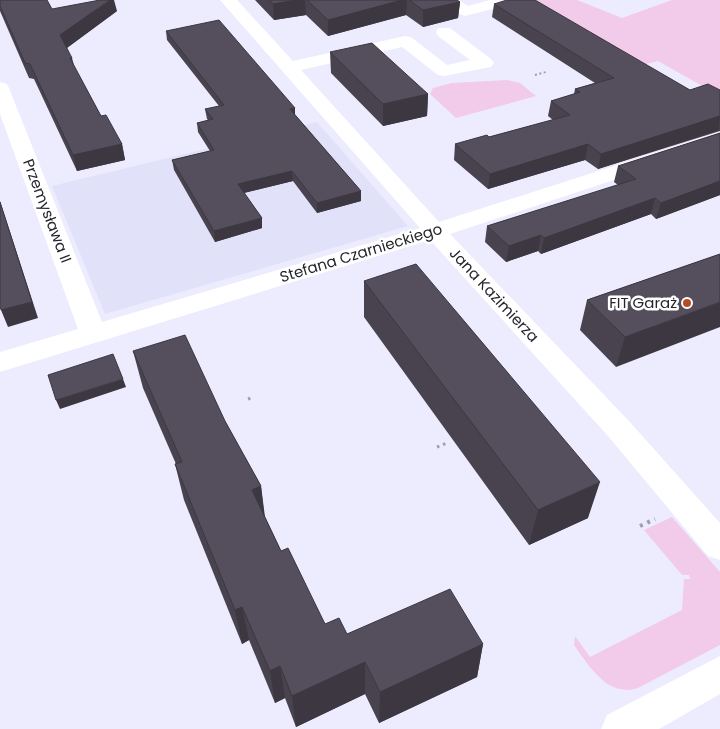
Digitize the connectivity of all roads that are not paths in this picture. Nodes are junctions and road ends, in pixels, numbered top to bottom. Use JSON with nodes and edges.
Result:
{"nodes":[{"id":1,"x":252,"y":0,"type":"edge"},
{"id":2,"x":448,"y":0,"type":"edge"},
{"id":3,"x":506,"y":1,"type":"edge"},
{"id":4,"x":230,"y":2,"type":"edge"},
{"id":5,"x":444,"y":32,"type":"dead end"},
{"id":6,"x":288,"y":68,"type":"junction"},
{"id":7,"x":0,"y":88,"type":"edge"},
{"id":8,"x":720,"y":138,"type":"edge"},
{"id":9,"x":435,"y":231,"type":"junction"},
{"id":10,"x":93,"y":334,"type":"junction"},
{"id":11,"x":0,"y":362,"type":"edge"},
{"id":12,"x":720,"y":546,"type":"edge"},
{"id":13,"x":720,"y":674,"type":"edge"},
{"id":14,"x":621,"y":729,"type":"edge"}],
"edges":[{"from":1,"to":4,"type":"street"},
{"from":2,"to":3,"type":"street"},
{"from":4,"to":6,"type":"street","name":"Jana Kazimierza"},
{"from":5,"to":6,"type":"street"},
{"from":6,"to":9,"type":"street","name":"Jana Kazimierza"},
{"from":7,"to":10,"type":"street","name":"Przemysława II"},
{"from":8,"to":9,"type":"street","name":"Stefana Czarnieckiego"},
{"from":9,"to":10,"type":"street","name":"Stefana Czarnieckiego"},
{"from":9,"to":12,"type":"street","name":"Jana Kazimierza"},
{"from":10,"to":11,"type":"street","name":"Stefana Czarnieckiego"},
{"from":13,"to":14,"type":"street"}]}
